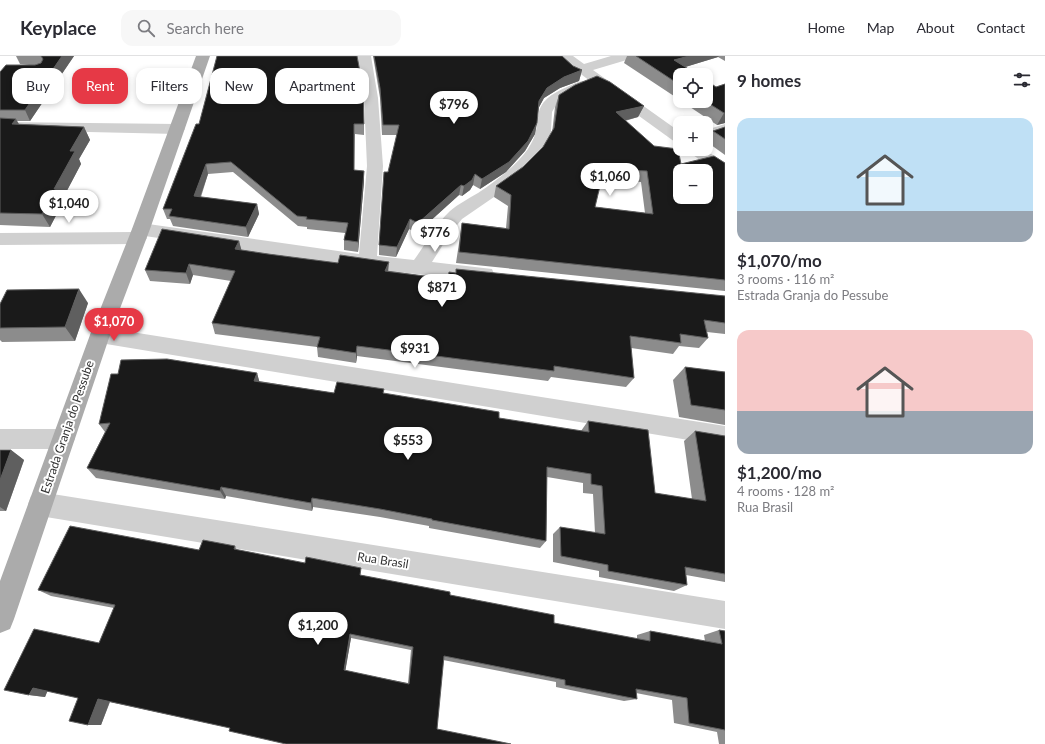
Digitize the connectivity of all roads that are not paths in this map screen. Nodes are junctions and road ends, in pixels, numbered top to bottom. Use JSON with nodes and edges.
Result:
{"nodes":[{"id":1,"x":203,"y":56,"type":"edge"},
{"id":2,"x":364,"y":56,"type":"edge"},
{"id":3,"x":564,"y":56,"type":"edge"},
{"id":4,"x":625,"y":56,"type":"edge"},
{"id":5,"x":582,"y":69,"type":"junction"},
{"id":6,"x":596,"y":80,"type":"junction"},
{"id":7,"x":0,"y":126,"type":"edge"},
{"id":8,"x":725,"y":128,"type":"edge"},
{"id":9,"x":176,"y":129,"type":"junction"},
{"id":10,"x":713,"y":132,"type":"edge"},
{"id":11,"x":673,"y":134,"type":"edge"},
{"id":12,"x":704,"y":156,"type":"edge"},
{"id":13,"x":725,"y":170,"type":"edge"},
{"id":14,"x":140,"y":234,"type":"junction"},
{"id":15,"x":0,"y":239,"type":"edge"},
{"id":16,"x":367,"y":262,"type":"junction"},
{"id":17,"x":419,"y":267,"type":"junction"},
{"id":18,"x":504,"y":276,"type":"edge"},
{"id":19,"x":100,"y":334,"type":"junction"},
{"id":20,"x":725,"y":436,"type":"edge"},
{"id":21,"x":0,"y":439,"type":"edge"},
{"id":22,"x":63,"y":439,"type":"junction"},
{"id":23,"x":40,"y":504,"type":"junction"},
{"id":24,"x":725,"y":615,"type":"edge"},
{"id":25,"x":0,"y":619,"type":"edge"}],
"edges":[{"from":1,"to":9,"type":"main road","name":"Estrada Granja do Pessube"},
{"from":2,"to":16,"type":"street"},
{"from":3,"to":5,"type":"street"},
{"from":4,"to":5,"type":"street"},
{"from":5,"to":6,"type":"street"},
{"from":6,"to":11,"type":"street"},
{"from":6,"to":17,"type":"street"},
{"from":7,"to":9,"type":"street"},
{"from":8,"to":10,"type":"street"},
{"from":9,"to":14,"type":"main road","name":"Estrada Granja do Pessube"},
{"from":12,"to":13,"type":"street"},
{"from":14,"to":15,"type":"street"},
{"from":14,"to":16,"type":"street"},
{"from":14,"to":19,"type":"main road","name":"Estrada Granja do Pessube"},
{"from":16,"to":17,"type":"street"},
{"from":17,"to":18,"type":"street"},
{"from":19,"to":20,"type":"street"},
{"from":19,"to":22,"type":"main road","name":"Estrada Granja do Pessube"},
{"from":21,"to":22,"type":"street"},
{"from":22,"to":23,"type":"main road","name":"Estrada Granja do Pessube"},
{"from":23,"to":24,"type":"street","name":"Rua Brasil"},
{"from":23,"to":25,"type":"main road","name":"Estrada Granja do Pessube"}]}
